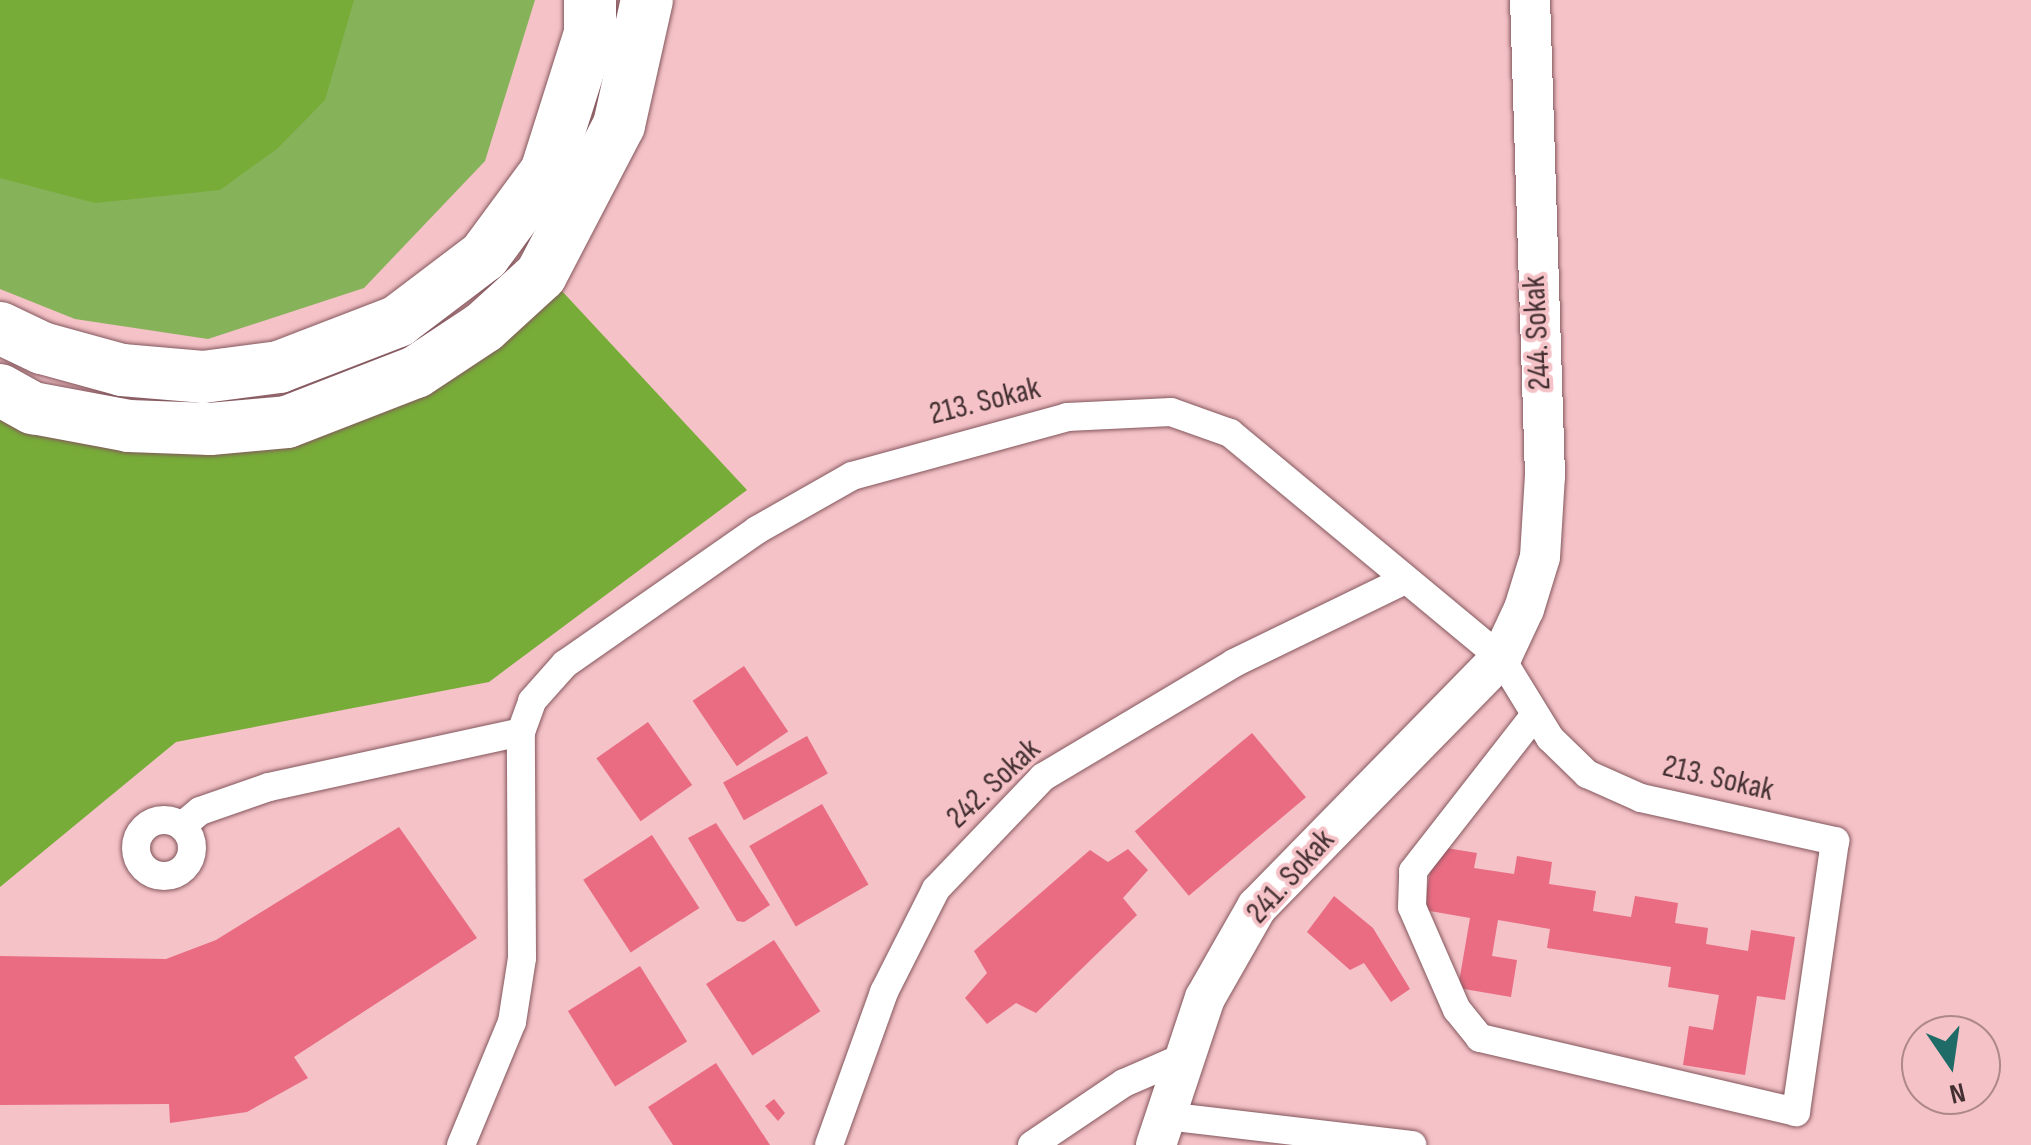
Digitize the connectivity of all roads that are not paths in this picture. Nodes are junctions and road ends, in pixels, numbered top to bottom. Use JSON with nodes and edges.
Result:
{"nodes":[{"id":1,"x":590,"y":0,"type":"edge"},
{"id":2,"x":647,"y":0,"type":"edge"},
{"id":3,"x":1530,"y":0,"type":"edge"},
{"id":4,"x":0,"y":328,"type":"edge"},
{"id":5,"x":0,"y":390,"type":"edge"},
{"id":6,"x":1405,"y":580,"type":"junction"},
{"id":7,"x":1500,"y":658,"type":"junction"},
{"id":8,"x":1535,"y":715,"type":"junction"},
{"id":9,"x":521,"y":732,"type":"junction"},
{"id":10,"x":182,"y":826,"type":"dead end"},
{"id":11,"x":1186,"y":1056,"type":"junction"},
{"id":12,"x":1161,"y":1131,"type":"edge"},
{"id":13,"x":461,"y":1145,"type":"edge"},
{"id":14,"x":829,"y":1145,"type":"edge"},
{"id":15,"x":1032,"y":1145,"type":"edge"},
{"id":16,"x":1412,"y":1145,"type":"edge"}],
"edges":[{"from":1,"to":4,"type":"highway"},
{"from":2,"to":5,"type":"highway"},
{"from":3,"to":7,"type":"street","name":"244. Sokak"},
{"from":6,"to":7,"type":"street","name":"213. Sokak"},
{"from":6,"to":9,"type":"street","name":"213. Sokak"},
{"from":6,"to":14,"type":"street","name":"242. Sokak"},
{"from":7,"to":8,"type":"street","name":"213. Sokak"},
{"from":7,"to":11,"type":"street","name":"241. Sokak"},
{"from":8,"to":8,"type":"street","name":"213. Sokak"},
{"from":9,"to":10,"type":"street"},
{"from":9,"to":13,"type":"street","name":"213. Sokak"},
{"from":11,"to":12,"type":"street","name":"241. Sokak"},
{"from":11,"to":15,"type":"street"},
{"from":12,"to":16,"type":"street"}]}
